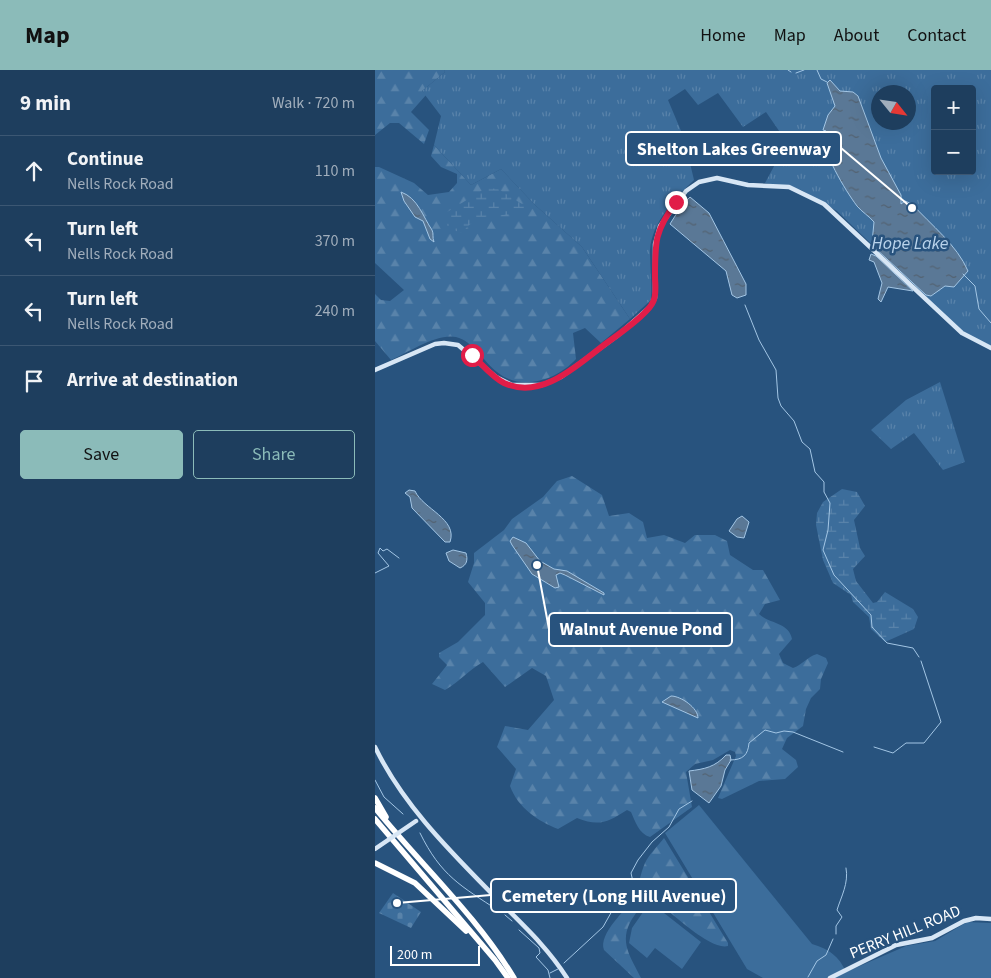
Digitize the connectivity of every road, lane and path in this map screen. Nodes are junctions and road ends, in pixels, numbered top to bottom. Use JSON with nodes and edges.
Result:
{"nodes":[{"id":1,"x":991,"y":348,"type":"edge"},
{"id":2,"x":375,"y":370,"type":"edge"},
{"id":3,"x":375,"y":748,"type":"edge"},
{"id":4,"x":375,"y":798,"type":"edge"},
{"id":5,"x":375,"y":808,"type":"edge"},
{"id":6,"x":375,"y":819,"type":"edge"},
{"id":7,"x":418,"y":819,"type":"junction"},
{"id":8,"x":401,"y":837,"type":"junction"},
{"id":9,"x":375,"y":849,"type":"edge"},
{"id":10,"x":375,"y":862,"type":"edge"},
{"id":11,"x":991,"y":920,"type":"edge"},
{"id":12,"x":495,"y":960,"type":"junction"},
{"id":13,"x":507,"y":978,"type":"edge"},
{"id":14,"x":514,"y":978,"type":"edge"},
{"id":15,"x":567,"y":978,"type":"edge"},
{"id":16,"x":830,"y":978,"type":"edge"}],
"edges":[{"from":1,"to":2,"type":"main road"},
{"from":3,"to":7,"type":"main road"},
{"from":4,"to":8,"type":"highway"},
{"from":5,"to":8,"type":"highway"},
{"from":6,"to":12,"type":"highway"},
{"from":7,"to":9,"type":"main road","bridge":true},
{"from":7,"to":15,"type":"main road"},
{"from":8,"to":14,"type":"highway"},
{"from":10,"to":12,"type":"highway"},
{"from":11,"to":16,"type":"main road","name":"PERRY HILL ROAD"},
{"from":12,"to":13,"type":"highway"}]}
